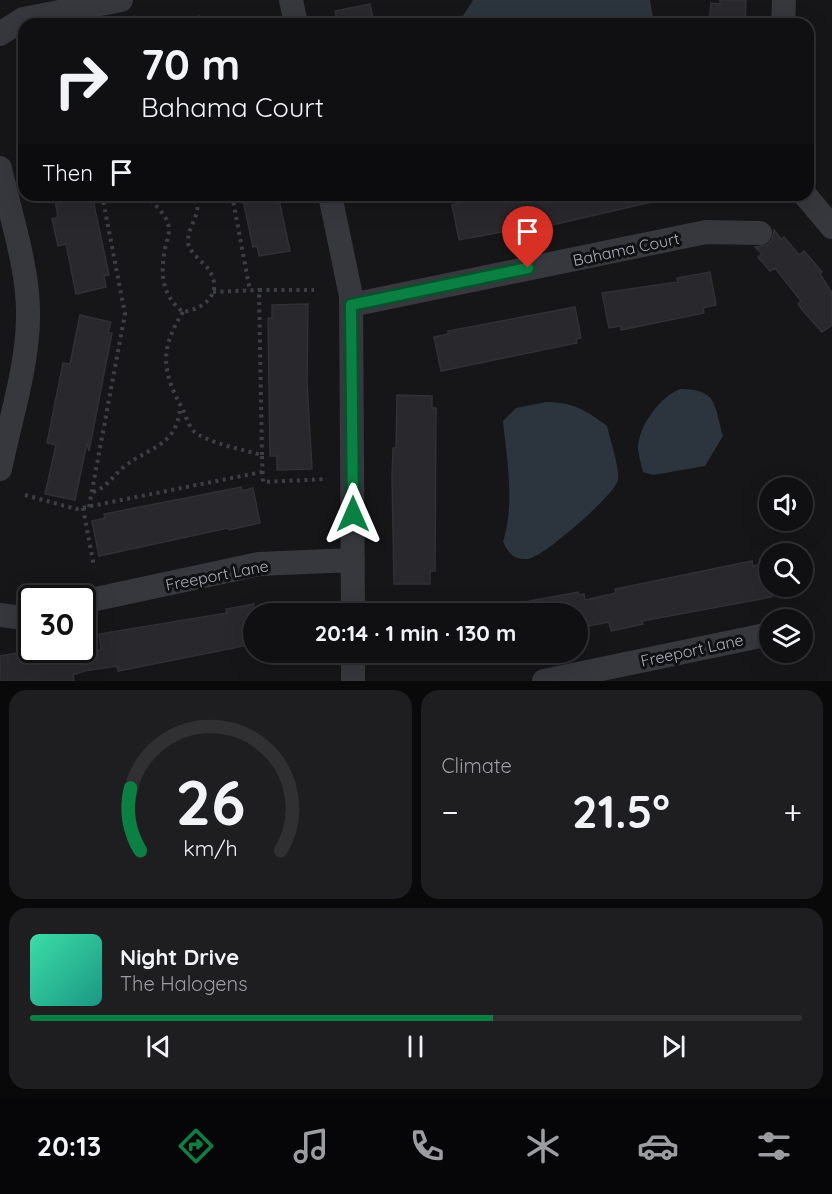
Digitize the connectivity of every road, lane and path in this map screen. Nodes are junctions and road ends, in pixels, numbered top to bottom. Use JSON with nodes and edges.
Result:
{"nodes":[{"id":1,"x":121,"y":0,"type":"edge"},
{"id":2,"x":291,"y":0,"type":"edge"},
{"id":3,"x":784,"y":0,"type":"edge"},
{"id":4,"x":32,"y":18,"type":"edge"},
{"id":5,"x":295,"y":18,"type":"edge"},
{"id":6,"x":783,"y":18,"type":"edge"},
{"id":7,"x":18,"y":22,"type":"edge"},
{"id":8,"x":0,"y":34,"type":"edge"},
{"id":9,"x":0,"y":168,"type":"edge"},
{"id":10,"x":103,"y":201,"type":"edge"},
{"id":11,"x":151,"y":201,"type":"edge"},
{"id":12,"x":198,"y":201,"type":"edge"},
{"id":13,"x":233,"y":201,"type":"edge"},
{"id":14,"x":331,"y":201,"type":"edge"},
{"id":15,"x":810,"y":201,"type":"edge"},
{"id":16,"x":832,"y":227,"type":"edge"},
{"id":17,"x":760,"y":233,"type":"dead end"},
{"id":18,"x":259,"y":290,"type":"junction"},
{"id":19,"x":314,"y":290,"type":"dead end"},
{"id":20,"x":250,"y":291,"type":"junction"},
{"id":21,"x":213,"y":292,"type":"junction"},
{"id":22,"x":351,"y":305,"type":"junction"},
{"id":23,"x":183,"y":312,"type":"junction"},
{"id":24,"x":180,"y":405,"type":"junction"},
{"id":25,"x":262,"y":455,"type":"junction"},
{"id":26,"x":0,"y":469,"type":"edge"},
{"id":27,"x":262,"y":472,"type":"junction"},
{"id":28,"x":327,"y":479,"type":"dead end"},
{"id":29,"x":92,"y":492,"type":"junction"},
{"id":30,"x":25,"y":495,"type":"dead end"},
{"id":31,"x":89,"y":507,"type":"junction"},
{"id":32,"x":83,"y":508,"type":"junction"},
{"id":33,"x":353,"y":560,"type":"junction"},
{"id":34,"x":94,"y":567,"type":"dead end"},
{"id":35,"x":96,"y":599,"type":"edge"},
{"id":36,"x":353,"y":603,"type":"edge"},
{"id":37,"x":0,"y":615,"type":"edge"},
{"id":38,"x":18,"y":616,"type":"edge"},
{"id":39,"x":759,"y":636,"type":"edge"},
{"id":40,"x":353,"y":663,"type":"edge"},
{"id":41,"x":353,"y":681,"type":"edge"},
{"id":42,"x":544,"y":681,"type":"edge"}],
"edges":[{"from":1,"to":4,"type":"street"},
{"from":2,"to":5,"type":"street"},
{"from":3,"to":6,"type":"street"},
{"from":7,"to":8,"type":"street"},
{"from":9,"to":26,"type":"street"},
{"from":10,"to":29,"type":"path"},
{"from":11,"to":23,"type":"path"},
{"from":12,"to":21,"type":"path"},
{"from":13,"to":20,"type":"path"},
{"from":14,"to":22,"type":"street"},
{"from":15,"to":16,"type":"street"},
{"from":17,"to":22,"type":"street","name":"Bahama Court"},
{"from":18,"to":19,"type":"path"},
{"from":18,"to":20,"type":"path"},
{"from":18,"to":25,"type":"path"},
{"from":20,"to":21,"type":"path"},
{"from":21,"to":23,"type":"path"},
{"from":22,"to":33,"type":"street"},
{"from":23,"to":24,"type":"path"},
{"from":24,"to":25,"type":"path"},
{"from":24,"to":29,"type":"path"},
{"from":25,"to":27,"type":"path"},
{"from":27,"to":28,"type":"path"},
{"from":27,"to":31,"type":"path"},
{"from":29,"to":31,"type":"path"},
{"from":30,"to":32,"type":"path"},
{"from":31,"to":32,"type":"path"},
{"from":32,"to":34,"type":"path"},
{"from":33,"to":35,"type":"street","name":"Freeport Lane"},
{"from":33,"to":36,"type":"street"},
{"from":37,"to":38,"type":"street"},
{"from":39,"to":42,"type":"street","name":"Freeport Lane"},
{"from":40,"to":41,"type":"street"}]}
